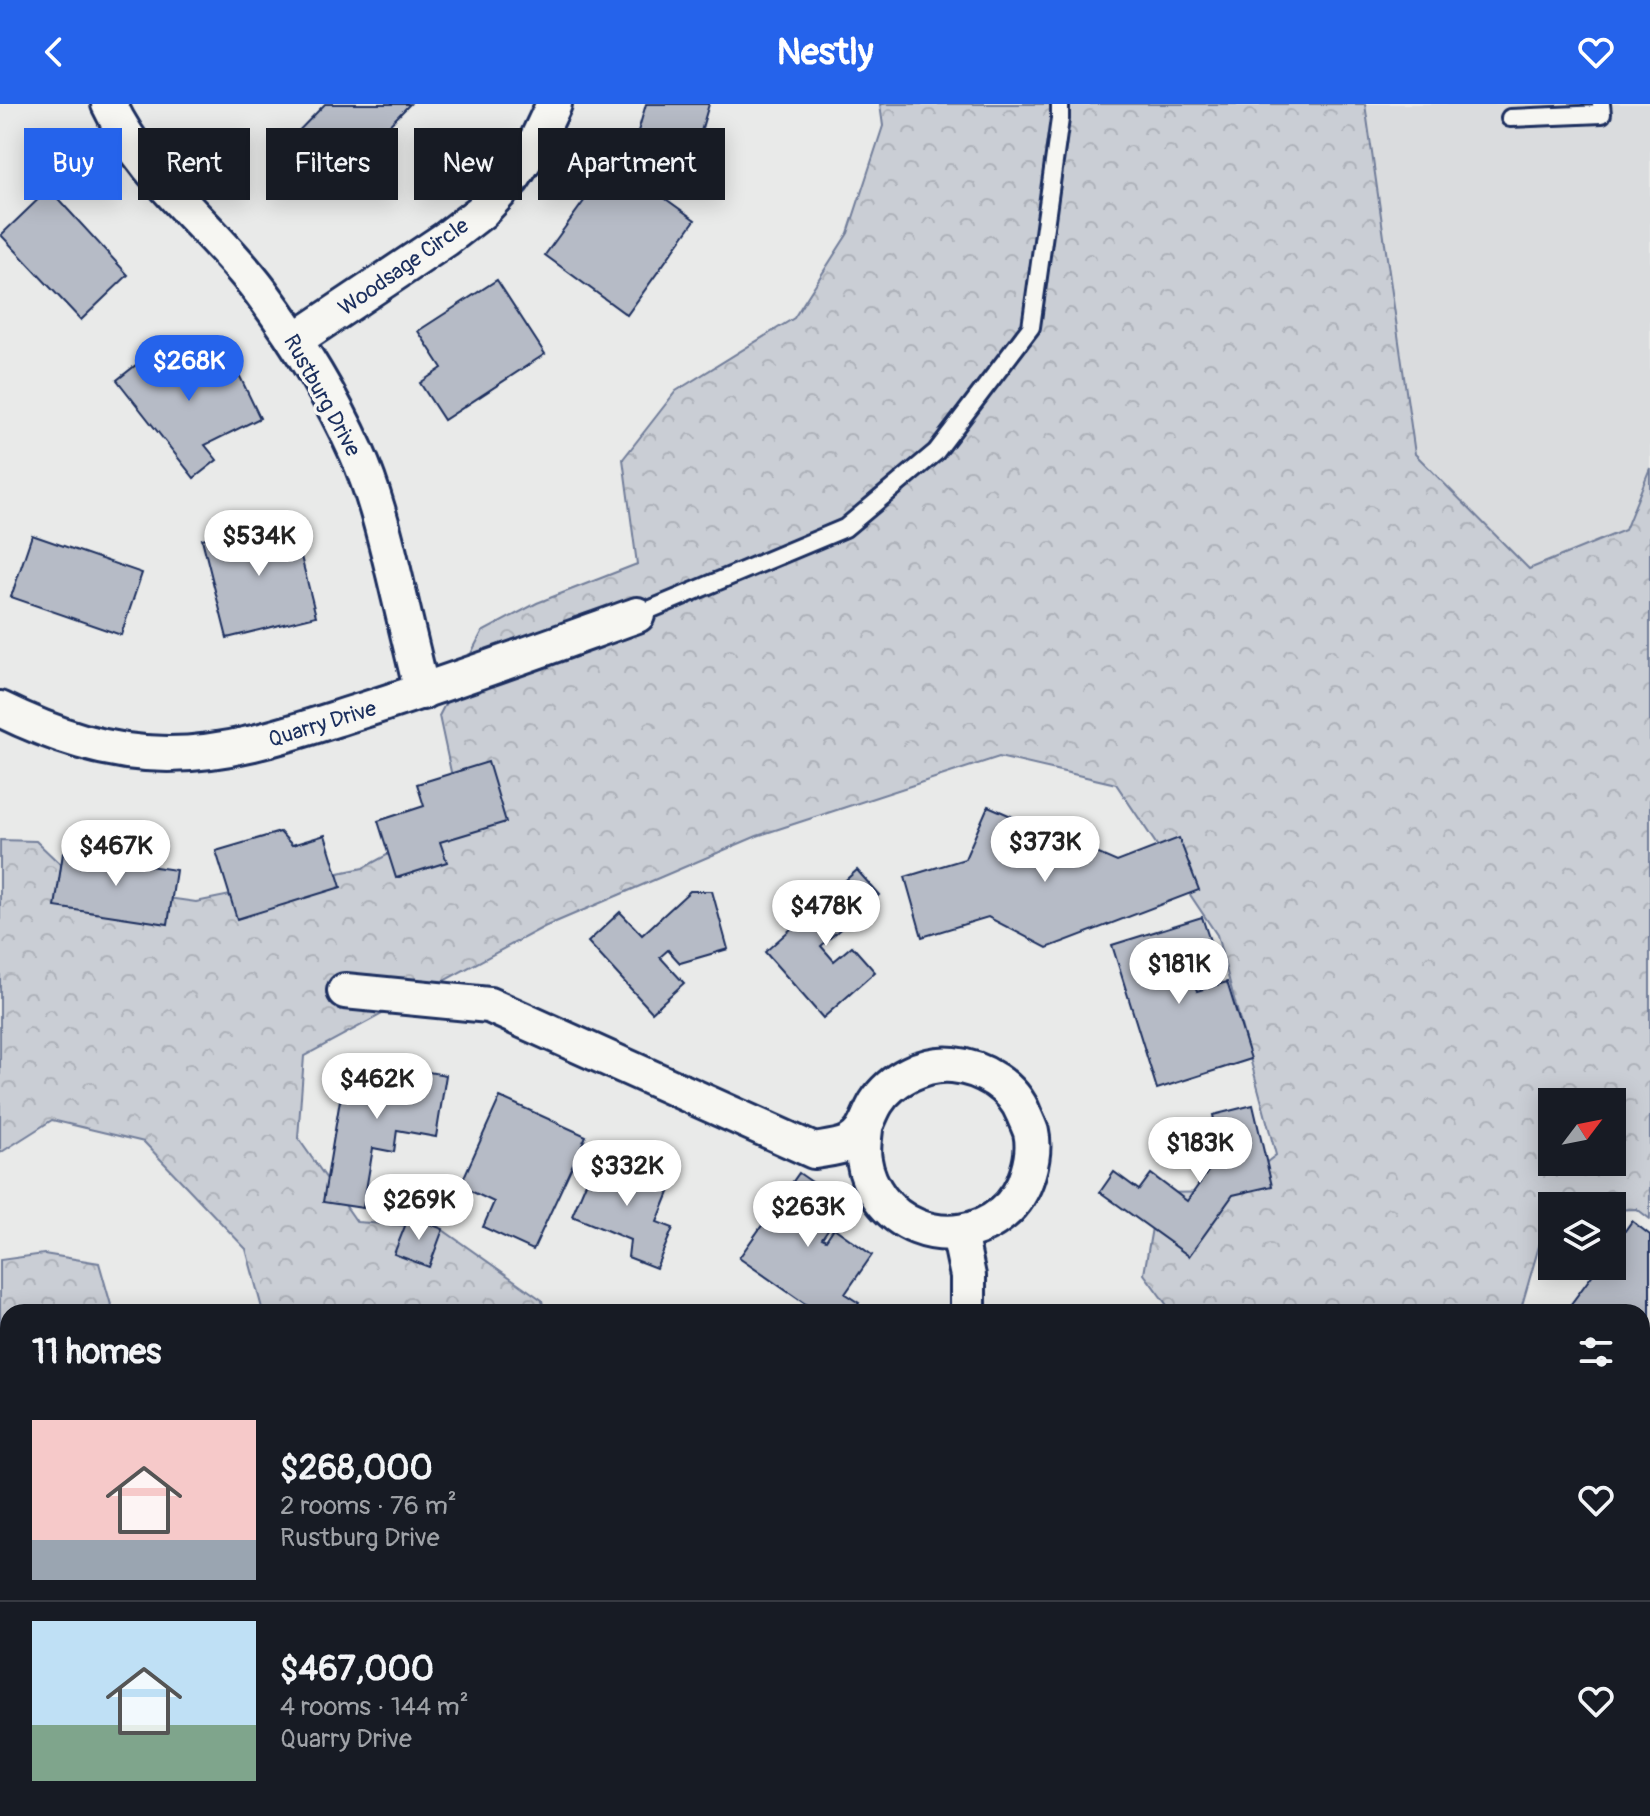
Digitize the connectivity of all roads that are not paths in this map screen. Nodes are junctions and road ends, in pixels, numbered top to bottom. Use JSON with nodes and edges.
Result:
{"nodes":[{"id":1,"x":109,"y":104,"type":"edge"},
{"id":2,"x":554,"y":104,"type":"edge"},
{"id":3,"x":1060,"y":104,"type":"edge"},
{"id":4,"x":1601,"y":104,"type":"edge"},
{"id":5,"x":1510,"y":118,"type":"dead end"},
{"id":6,"x":295,"y":340,"type":"junction"},
{"id":7,"x":637,"y":615,"type":"joint"},
{"id":8,"x":422,"y":692,"type":"junction"},
{"id":9,"x":0,"y":709,"type":"edge"},
{"id":10,"x":345,"y":991,"type":"dead end"},
{"id":11,"x":865,"y":1129,"type":"junction"},
{"id":12,"x":959,"y":1233,"type":"junction"},
{"id":13,"x":968,"y":1304,"type":"edge"}],
"edges":[{"from":1,"to":6,"type":"street","name":"Rustburg Drive"},
{"from":2,"to":6,"type":"street","name":"Woodsage Circle"},
{"from":3,"to":7,"type":"lane"},
{"from":4,"to":5,"type":"lane"},
{"from":6,"to":8,"type":"street","name":"Rustburg Drive"},
{"from":7,"to":8,"type":"street","name":"Quarry Drive"},
{"from":8,"to":9,"type":"street","name":"Quarry Drive"},
{"from":10,"to":11,"type":"street"},
{"from":11,"to":12,"type":"street"},
{"from":11,"to":12,"type":"street"},
{"from":12,"to":13,"type":"street"}]}
